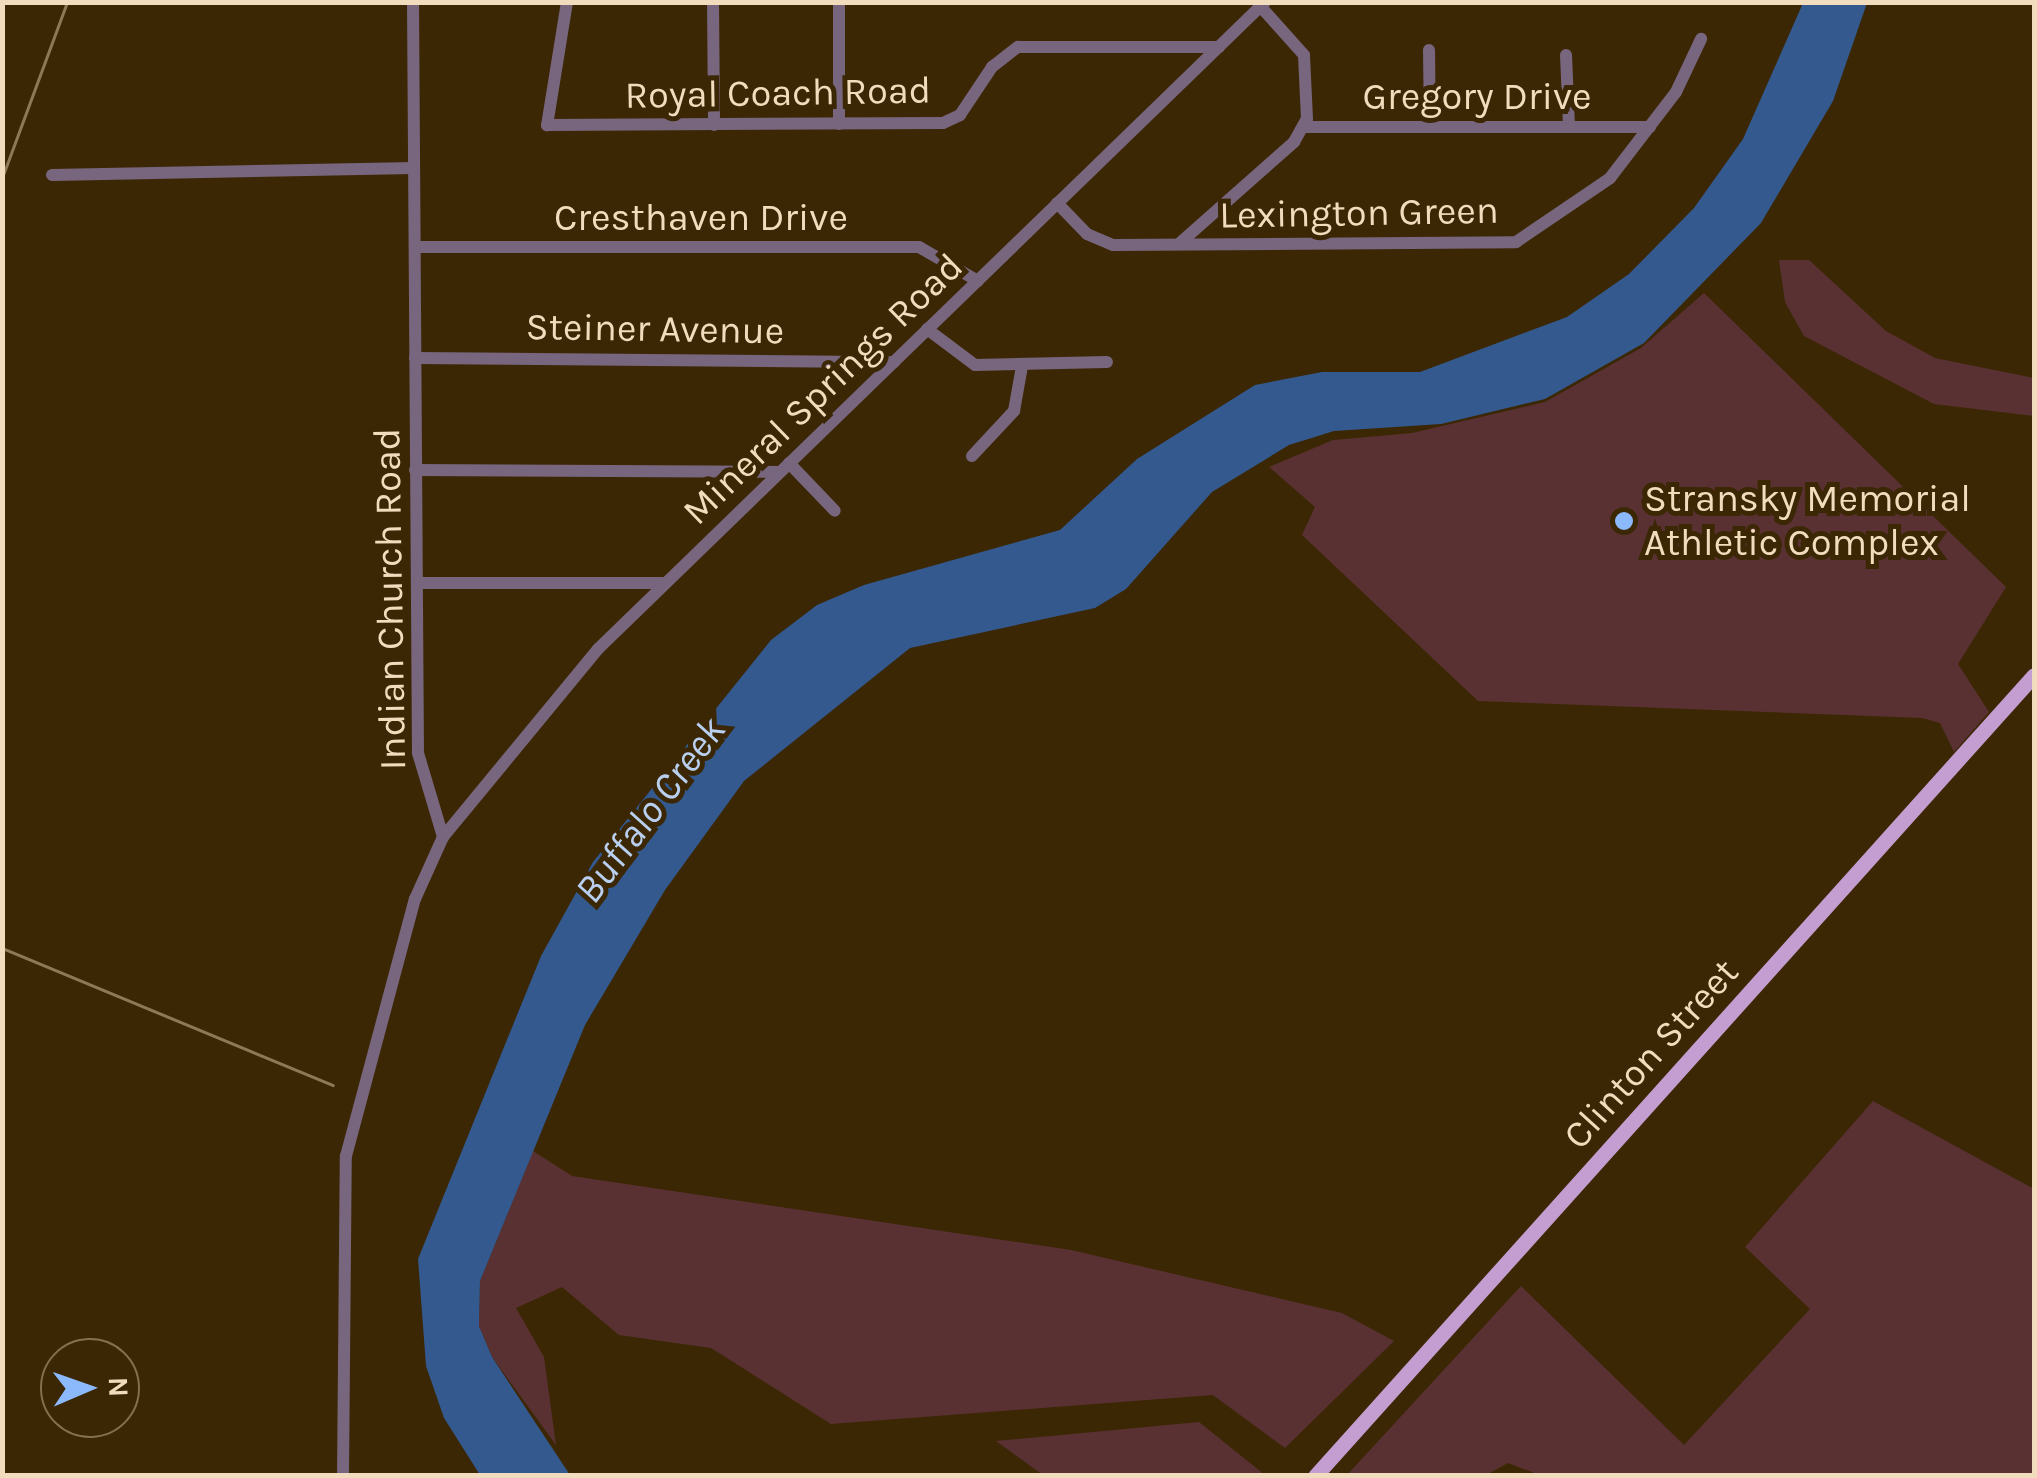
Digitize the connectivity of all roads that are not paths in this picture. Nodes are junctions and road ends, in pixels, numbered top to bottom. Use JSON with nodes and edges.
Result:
{"nodes":[{"id":1,"x":413,"y":2,"type":"edge"},
{"id":2,"x":567,"y":2,"type":"edge"},
{"id":3,"x":714,"y":2,"type":"edge"},
{"id":4,"x":839,"y":2,"type":"edge"},
{"id":5,"x":1263,"y":4,"type":"edge"},
{"id":6,"x":1701,"y":39,"type":"dead end"},
{"id":7,"x":1220,"y":47,"type":"junction"},
{"id":8,"x":1429,"y":50,"type":"dead end"},
{"id":9,"x":1566,"y":54,"type":"dead end"},
{"id":10,"x":840,"y":124,"type":"junction"},
{"id":11,"x":714,"y":125,"type":"junction"},
{"id":12,"x":1430,"y":127,"type":"junction"},
{"id":13,"x":1650,"y":127,"type":"junction"},
{"id":14,"x":1304,"y":128,"type":"junction"},
{"id":15,"x":1569,"y":128,"type":"junction"},
{"id":16,"x":414,"y":168,"type":"junction"},
{"id":17,"x":52,"y":175,"type":"dead end"},
{"id":18,"x":1057,"y":203,"type":"junction"},
{"id":19,"x":1174,"y":244,"type":"junction"},
{"id":20,"x":414,"y":248,"type":"junction"},
{"id":21,"x":978,"y":280,"type":"junction"},
{"id":22,"x":928,"y":329,"type":"junction"},
{"id":23,"x":415,"y":358,"type":"junction"},
{"id":24,"x":894,"y":362,"type":"junction"},
{"id":25,"x":1107,"y":362,"type":"dead end"},
{"id":26,"x":1022,"y":366,"type":"junction"},
{"id":27,"x":972,"y":456,"type":"dead end"},
{"id":28,"x":784,"y":468,"type":"junction"},
{"id":29,"x":416,"y":470,"type":"junction"},
{"id":30,"x":835,"y":511,"type":"dead end"},
{"id":31,"x":418,"y":583,"type":"junction"},
{"id":32,"x":665,"y":583,"type":"junction"},
{"id":33,"x":2034,"y":675,"type":"edge"},
{"id":34,"x":443,"y":837,"type":"junction"},
{"id":35,"x":343,"y":1476,"type":"edge"},
{"id":36,"x":1315,"y":1476,"type":"edge"}],
"edges":[{"from":1,"to":16,"type":"street","name":"Indian Church Road"},
{"from":2,"to":11,"type":"street","name":"Royal Coach Road"},
{"from":3,"to":11,"type":"street"},
{"from":4,"to":10,"type":"street"},
{"from":5,"to":7,"type":"street","name":"Mineral Springs Road"},
{"from":5,"to":14,"type":"street"},
{"from":6,"to":13,"type":"street","name":"Lexington Green"},
{"from":7,"to":10,"type":"street","name":"Royal Coach Road"},
{"from":7,"to":18,"type":"street","name":"Mineral Springs Road"},
{"from":8,"to":12,"type":"street"},
{"from":9,"to":15,"type":"street"},
{"from":10,"to":11,"type":"street","name":"Royal Coach Road"},
{"from":12,"to":14,"type":"street","name":"Gregory Drive"},
{"from":12,"to":15,"type":"street","name":"Gregory Drive"},
{"from":13,"to":15,"type":"street","name":"Gregory Drive"},
{"from":13,"to":19,"type":"street","name":"Lexington Green"},
{"from":14,"to":19,"type":"street"},
{"from":16,"to":17,"type":"street"},
{"from":16,"to":20,"type":"street","name":"Indian Church Road"},
{"from":18,"to":19,"type":"street","name":"Lexington Green"},
{"from":18,"to":21,"type":"street","name":"Mineral Springs Road"},
{"from":20,"to":21,"type":"street","name":"Cresthaven Drive"},
{"from":20,"to":23,"type":"street","name":"Indian Church Road"},
{"from":21,"to":22,"type":"street","name":"Mineral Springs Road"},
{"from":22,"to":24,"type":"street","name":"Mineral Springs Road"},
{"from":22,"to":26,"type":"street"},
{"from":23,"to":24,"type":"street","name":"Steiner Avenue"},
{"from":23,"to":29,"type":"street","name":"Indian Church Road"},
{"from":24,"to":28,"type":"street","name":"Mineral Springs Road"},
{"from":25,"to":26,"type":"street"},
{"from":26,"to":27,"type":"street"},
{"from":28,"to":29,"type":"street"},
{"from":28,"to":30,"type":"street"},
{"from":28,"to":32,"type":"street","name":"Mineral Springs Road"},
{"from":29,"to":31,"type":"street","name":"Indian Church Road"},
{"from":31,"to":32,"type":"street"},
{"from":31,"to":34,"type":"street","name":"Indian Church Road"},
{"from":32,"to":34,"type":"street","name":"Mineral Springs Road"},
{"from":33,"to":36,"type":"main road","name":"Clinton Street"},
{"from":34,"to":35,"type":"street"}]}
